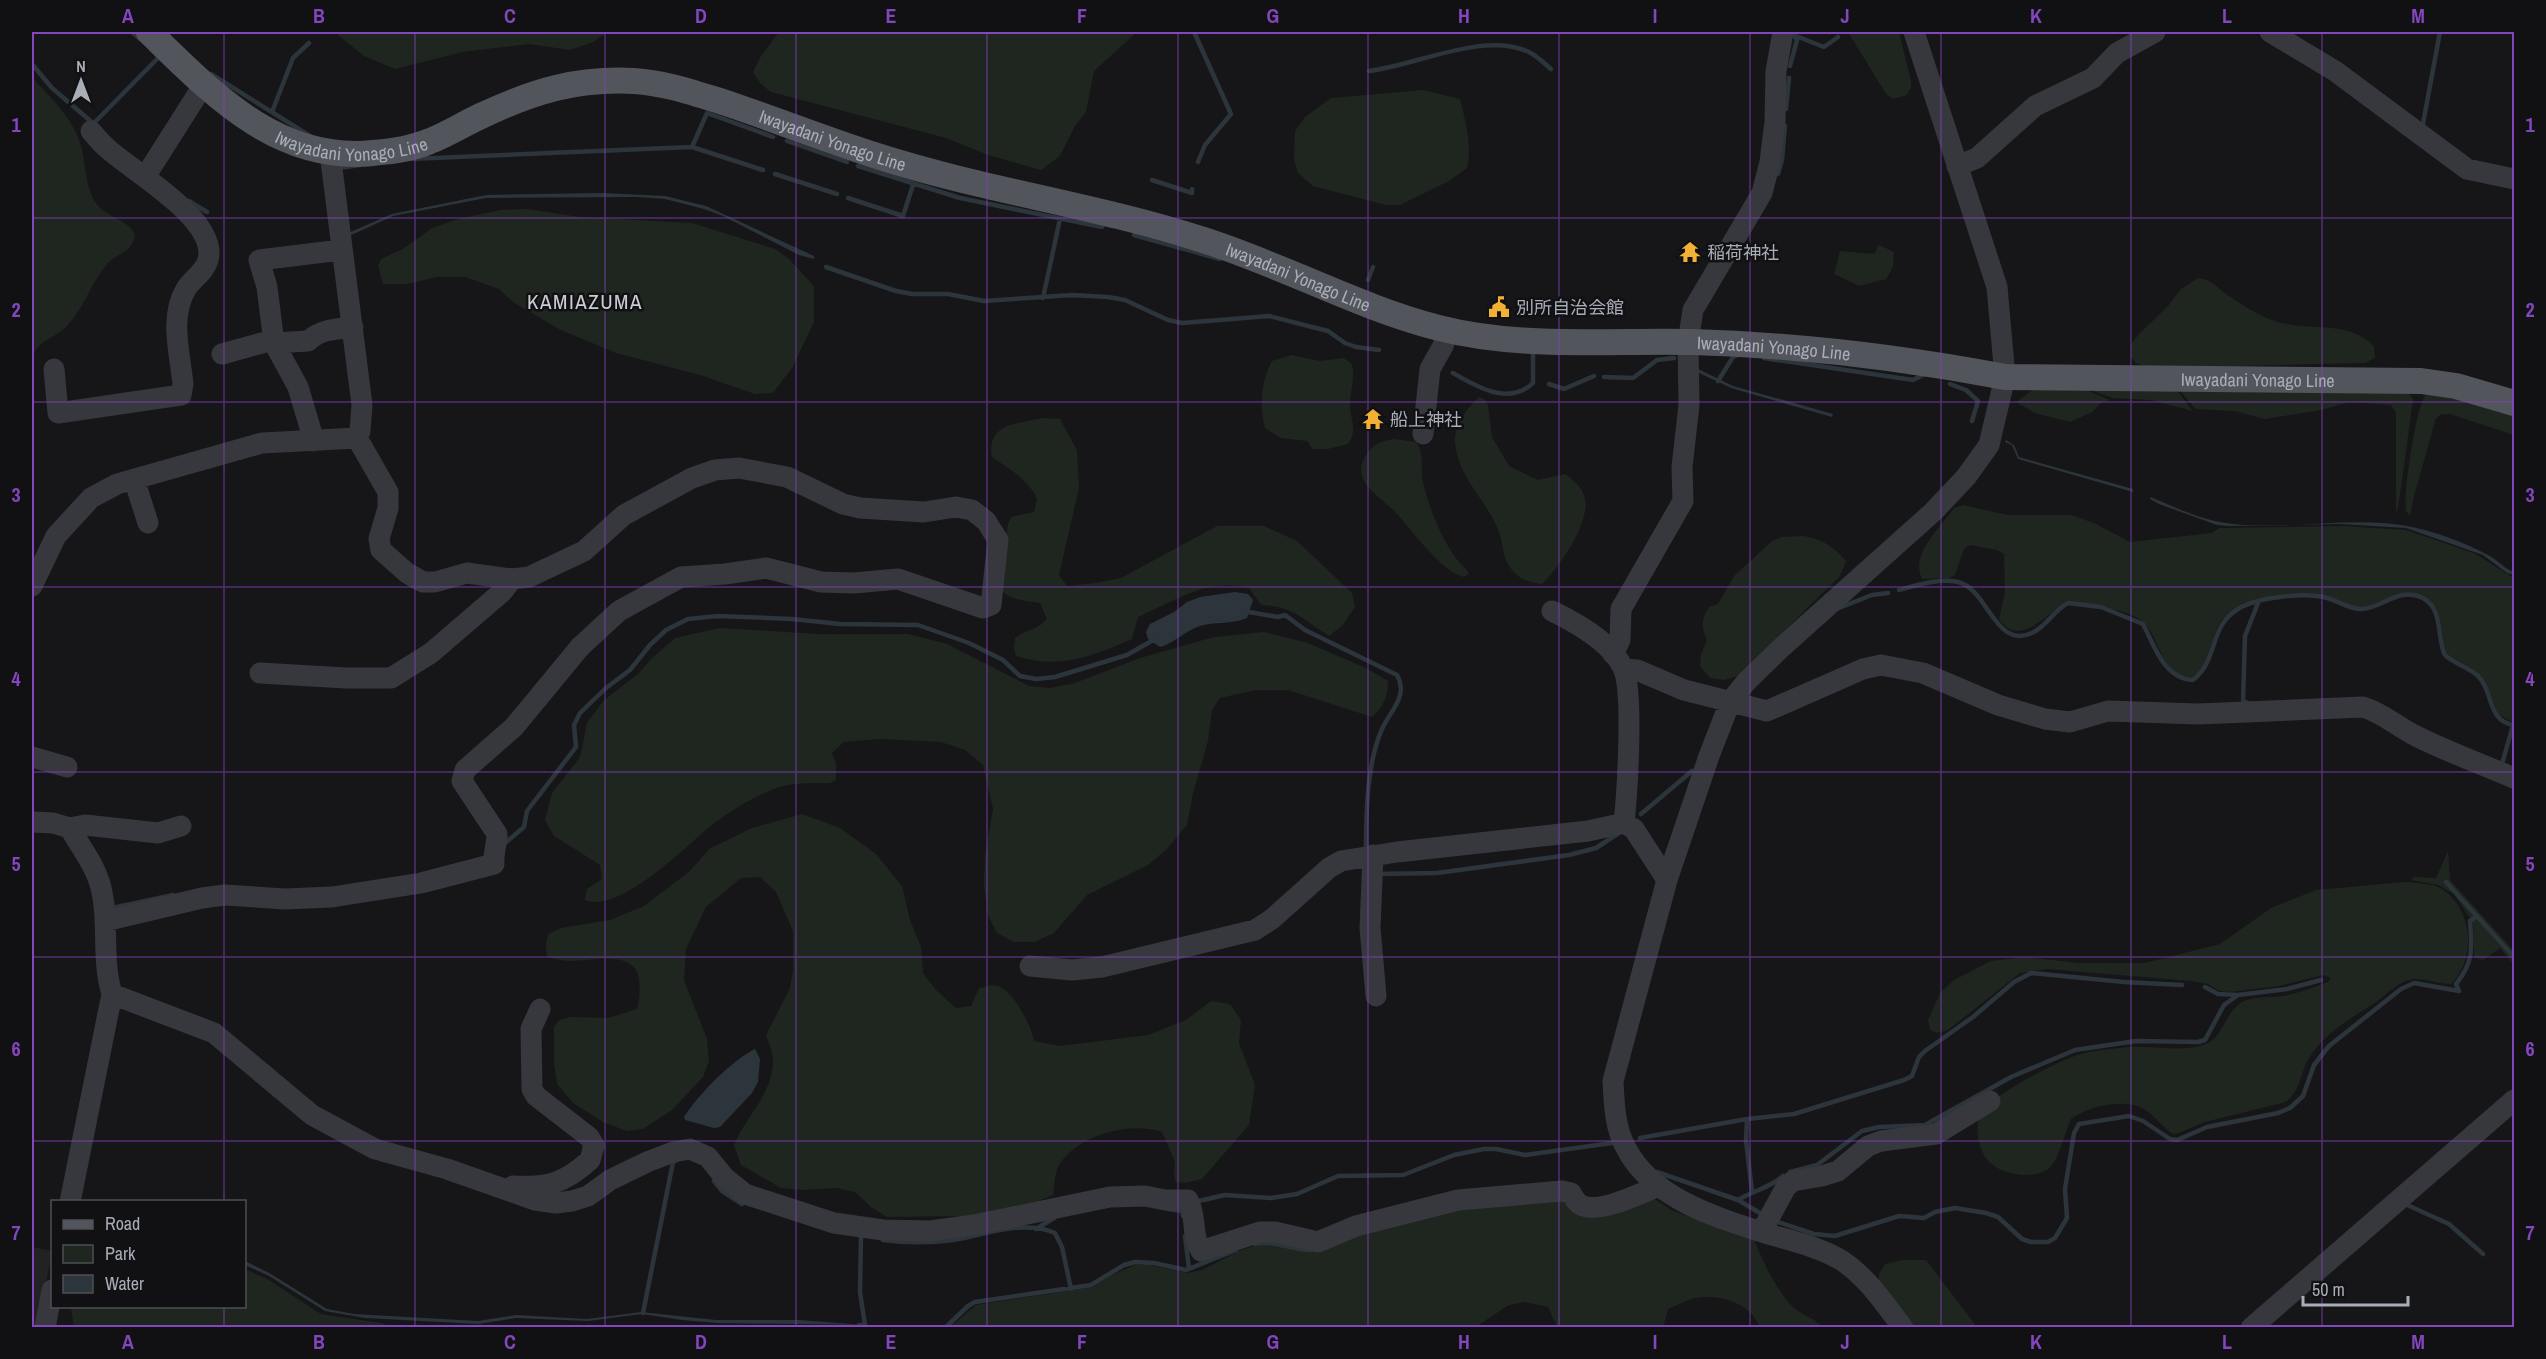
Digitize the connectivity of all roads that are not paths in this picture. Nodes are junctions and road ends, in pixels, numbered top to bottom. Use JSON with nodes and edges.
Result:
{"nodes":[{"id":1,"x":149,"y":32,"type":"edge"},
{"id":2,"x":1783,"y":32,"type":"edge"},
{"id":3,"x":1914,"y":32,"type":"edge"},
{"id":4,"x":2155,"y":32,"type":"edge"},
{"id":5,"x":2275,"y":33,"type":"edge"},
{"id":6,"x":204,"y":84,"type":"junction"},
{"id":7,"x":91,"y":131,"type":"dead end"},
{"id":8,"x":330,"y":153,"type":"junction"},
{"id":9,"x":1957,"y":166,"type":"junction"},
{"id":10,"x":145,"y":177,"type":"junction"},
{"id":11,"x":2514,"y":179,"type":"edge"},
{"id":12,"x":341,"y":250,"type":"junction"},
{"id":13,"x":353,"y":327,"type":"junction"},
{"id":14,"x":1448,"y":330,"type":"junction"},
{"id":15,"x":273,"y":342,"type":"junction"},
{"id":16,"x":1689,"y":342,"type":"junction"},
{"id":17,"x":222,"y":354,"type":"dead end"},
{"id":18,"x":54,"y":369,"type":"dead end"},
{"id":19,"x":2005,"y":377,"type":"junction"},
{"id":20,"x":2514,"y":403,"type":"edge"},
{"id":21,"x":1424,"y":434,"type":"dead end"},
{"id":22,"x":357,"y":438,"type":"junction"},
{"id":23,"x":314,"y":441,"type":"junction"},
{"id":24,"x":134,"y":479,"type":"junction"},
{"id":25,"x":148,"y":523,"type":"dead end"},
{"id":26,"x":512,"y":579,"type":"junction"},
{"id":27,"x":32,"y":585,"type":"edge"},
{"id":28,"x":1552,"y":611,"type":"dead end"},
{"id":29,"x":1619,"y":661,"type":"junction"},
{"id":30,"x":260,"y":673,"type":"dead end"},
{"id":31,"x":1730,"y":702,"type":"junction"},
{"id":32,"x":32,"y":757,"type":"edge"},
{"id":33,"x":67,"y":767,"type":"dead end"},
{"id":34,"x":2514,"y":777,"type":"edge"},
{"id":35,"x":32,"y":822,"type":"edge"},
{"id":36,"x":1624,"y":824,"type":"junction"},
{"id":37,"x":181,"y":826,"type":"dead end"},
{"id":38,"x":70,"y":828,"type":"junction"},
{"id":39,"x":1373,"y":855,"type":"junction"},
{"id":40,"x":1667,"y":880,"type":"junction"},
{"id":41,"x":105,"y":921,"type":"junction"},
{"id":42,"x":1030,"y":966,"type":"dead end"},
{"id":43,"x":112,"y":994,"type":"junction"},
{"id":44,"x":1376,"y":996,"type":"dead end"},
{"id":45,"x":540,"y":1009,"type":"dead end"},
{"id":46,"x":1990,"y":1101,"type":"dead end"},
{"id":47,"x":2514,"y":1101,"type":"edge"},
{"id":48,"x":492,"y":1184,"type":"junction"},
{"id":49,"x":1659,"y":1186,"type":"junction"},
{"id":50,"x":70,"y":1200,"type":"edge"},
{"id":51,"x":1762,"y":1231,"type":"junction"},
{"id":52,"x":51,"y":1295,"type":"edge"},
{"id":53,"x":45,"y":1328,"type":"edge"},
{"id":54,"x":1903,"y":1328,"type":"edge"},
{"id":55,"x":2251,"y":1328,"type":"edge"}],
"edges":[{"from":1,"to":6,"type":"main road","name":"Iwayadani Yonago Line"},
{"from":2,"to":16,"type":"street"},
{"from":3,"to":9,"type":"street"},
{"from":4,"to":9,"type":"street"},
{"from":5,"to":11,"type":"street"},
{"from":6,"to":8,"type":"main road","name":"Iwayadani Yonago Line"},
{"from":6,"to":10,"type":"street"},
{"from":7,"to":10,"type":"street"},
{"from":8,"to":12,"type":"street"},
{"from":8,"to":14,"type":"main road","name":"Iwayadani Yonago Line"},
{"from":9,"to":19,"type":"street"},
{"from":10,"to":18,"type":"street"},
{"from":12,"to":13,"type":"street"},
{"from":12,"to":15,"type":"street"},
{"from":13,"to":15,"type":"street"},
{"from":13,"to":22,"type":"street"},
{"from":14,"to":16,"type":"main road","name":"Iwayadani Yonago Line"},
{"from":14,"to":21,"type":"street"},
{"from":15,"to":17,"type":"street"},
{"from":15,"to":23,"type":"street"},
{"from":16,"to":19,"type":"main road","name":"Iwayadani Yonago Line"},
{"from":16,"to":29,"type":"street"},
{"from":19,"to":20,"type":"main road","name":"Iwayadani Yonago Line"},
{"from":19,"to":31,"type":"street"},
{"from":22,"to":23,"type":"street"},
{"from":22,"to":26,"type":"street"},
{"from":23,"to":24,"type":"street"},
{"from":24,"to":25,"type":"street"},
{"from":24,"to":27,"type":"street"},
{"from":26,"to":30,"type":"street"},
{"from":26,"to":41,"type":"street"},
{"from":28,"to":29,"type":"street"},
{"from":29,"to":31,"type":"street"},
{"from":29,"to":36,"type":"street"},
{"from":31,"to":34,"type":"street"},
{"from":31,"to":40,"type":"street"},
{"from":32,"to":33,"type":"street"},
{"from":35,"to":38,"type":"street"},
{"from":36,"to":39,"type":"street"},
{"from":36,"to":40,"type":"street"},
{"from":37,"to":38,"type":"street"},
{"from":38,"to":41,"type":"street"},
{"from":39,"to":42,"type":"street"},
{"from":39,"to":44,"type":"street"},
{"from":40,"to":49,"type":"street"},
{"from":41,"to":43,"type":"street"},
{"from":43,"to":48,"type":"street"},
{"from":43,"to":50,"type":"street"},
{"from":45,"to":48,"type":"street"},
{"from":46,"to":51,"type":"street"},
{"from":47,"to":55,"type":"street"},
{"from":48,"to":49,"type":"street"},
{"from":49,"to":51,"type":"street"},
{"from":51,"to":54,"type":"street"},
{"from":52,"to":53,"type":"street"}]}
